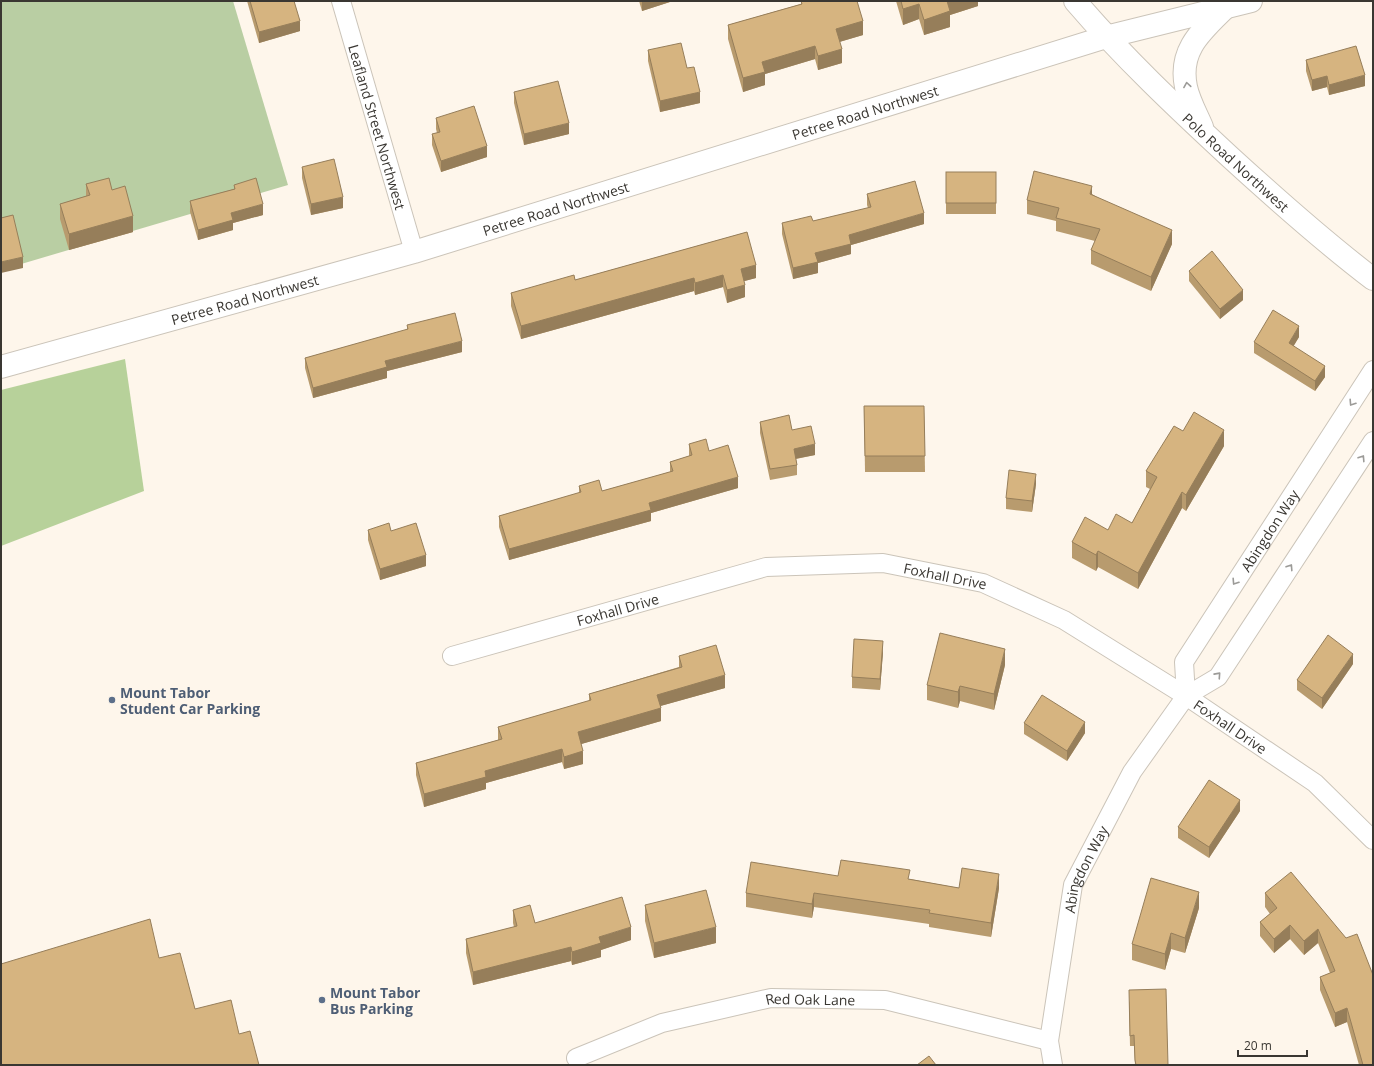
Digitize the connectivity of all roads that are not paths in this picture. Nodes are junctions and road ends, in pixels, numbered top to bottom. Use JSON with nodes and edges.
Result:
{"nodes":[{"id":1,"x":341,"y":1,"type":"edge"},
{"id":2,"x":1075,"y":1,"type":"edge"},
{"id":3,"x":1251,"y":1,"type":"edge"},
{"id":4,"x":1228,"y":6,"type":"junction"},
{"id":5,"x":1106,"y":37,"type":"junction"},
{"id":6,"x":1205,"y":134,"type":"junction"},
{"id":7,"x":414,"y":252,"type":"junction"},
{"id":8,"x":1373,"y":279,"type":"edge"},
{"id":9,"x":1,"y":367,"type":"edge"},
{"id":10,"x":1373,"y":370,"type":"edge"},
{"id":11,"x":1373,"y":441,"type":"edge"},
{"id":12,"x":452,"y":656,"type":"dead end"},
{"id":13,"x":1186,"y":696,"type":"junction"},
{"id":14,"x":1373,"y":840,"type":"edge"},
{"id":15,"x":1049,"y":1041,"type":"junction"},
{"id":16,"x":576,"y":1058,"type":"dead end"},
{"id":17,"x":1053,"y":1065,"type":"edge"}],
"edges":[{"from":1,"to":7,"type":"street","name":"Leafland Street Northwest"},
{"from":2,"to":5,"type":"street","name":"Polo Road Northwest"},
{"from":3,"to":4,"type":"street","name":"Petree Road Northwest"},
{"from":4,"to":5,"type":"street","name":"Petree Road Northwest"},
{"from":6,"to":4,"type":"street","one_way":true},
{"from":5,"to":6,"type":"street","name":"Polo Road Northwest"},
{"from":5,"to":7,"type":"street","name":"Petree Road Northwest"},
{"from":6,"to":8,"type":"street","name":"Polo Road Northwest"},
{"from":7,"to":9,"type":"street","name":"Petree Road Northwest"},
{"from":10,"to":13,"type":"street","name":"Abingdon Way","one_way":true},
{"from":13,"to":11,"type":"street","name":"Abingdon Way","one_way":true},
{"from":12,"to":13,"type":"street","name":"Foxhall Drive"},
{"from":13,"to":14,"type":"street","name":"Foxhall Drive"},
{"from":13,"to":15,"type":"street","name":"Abingdon Way"},
{"from":15,"to":16,"type":"street","name":"Red Oak Lane"},
{"from":15,"to":17,"type":"street","name":"Abingdon Way"}]}
